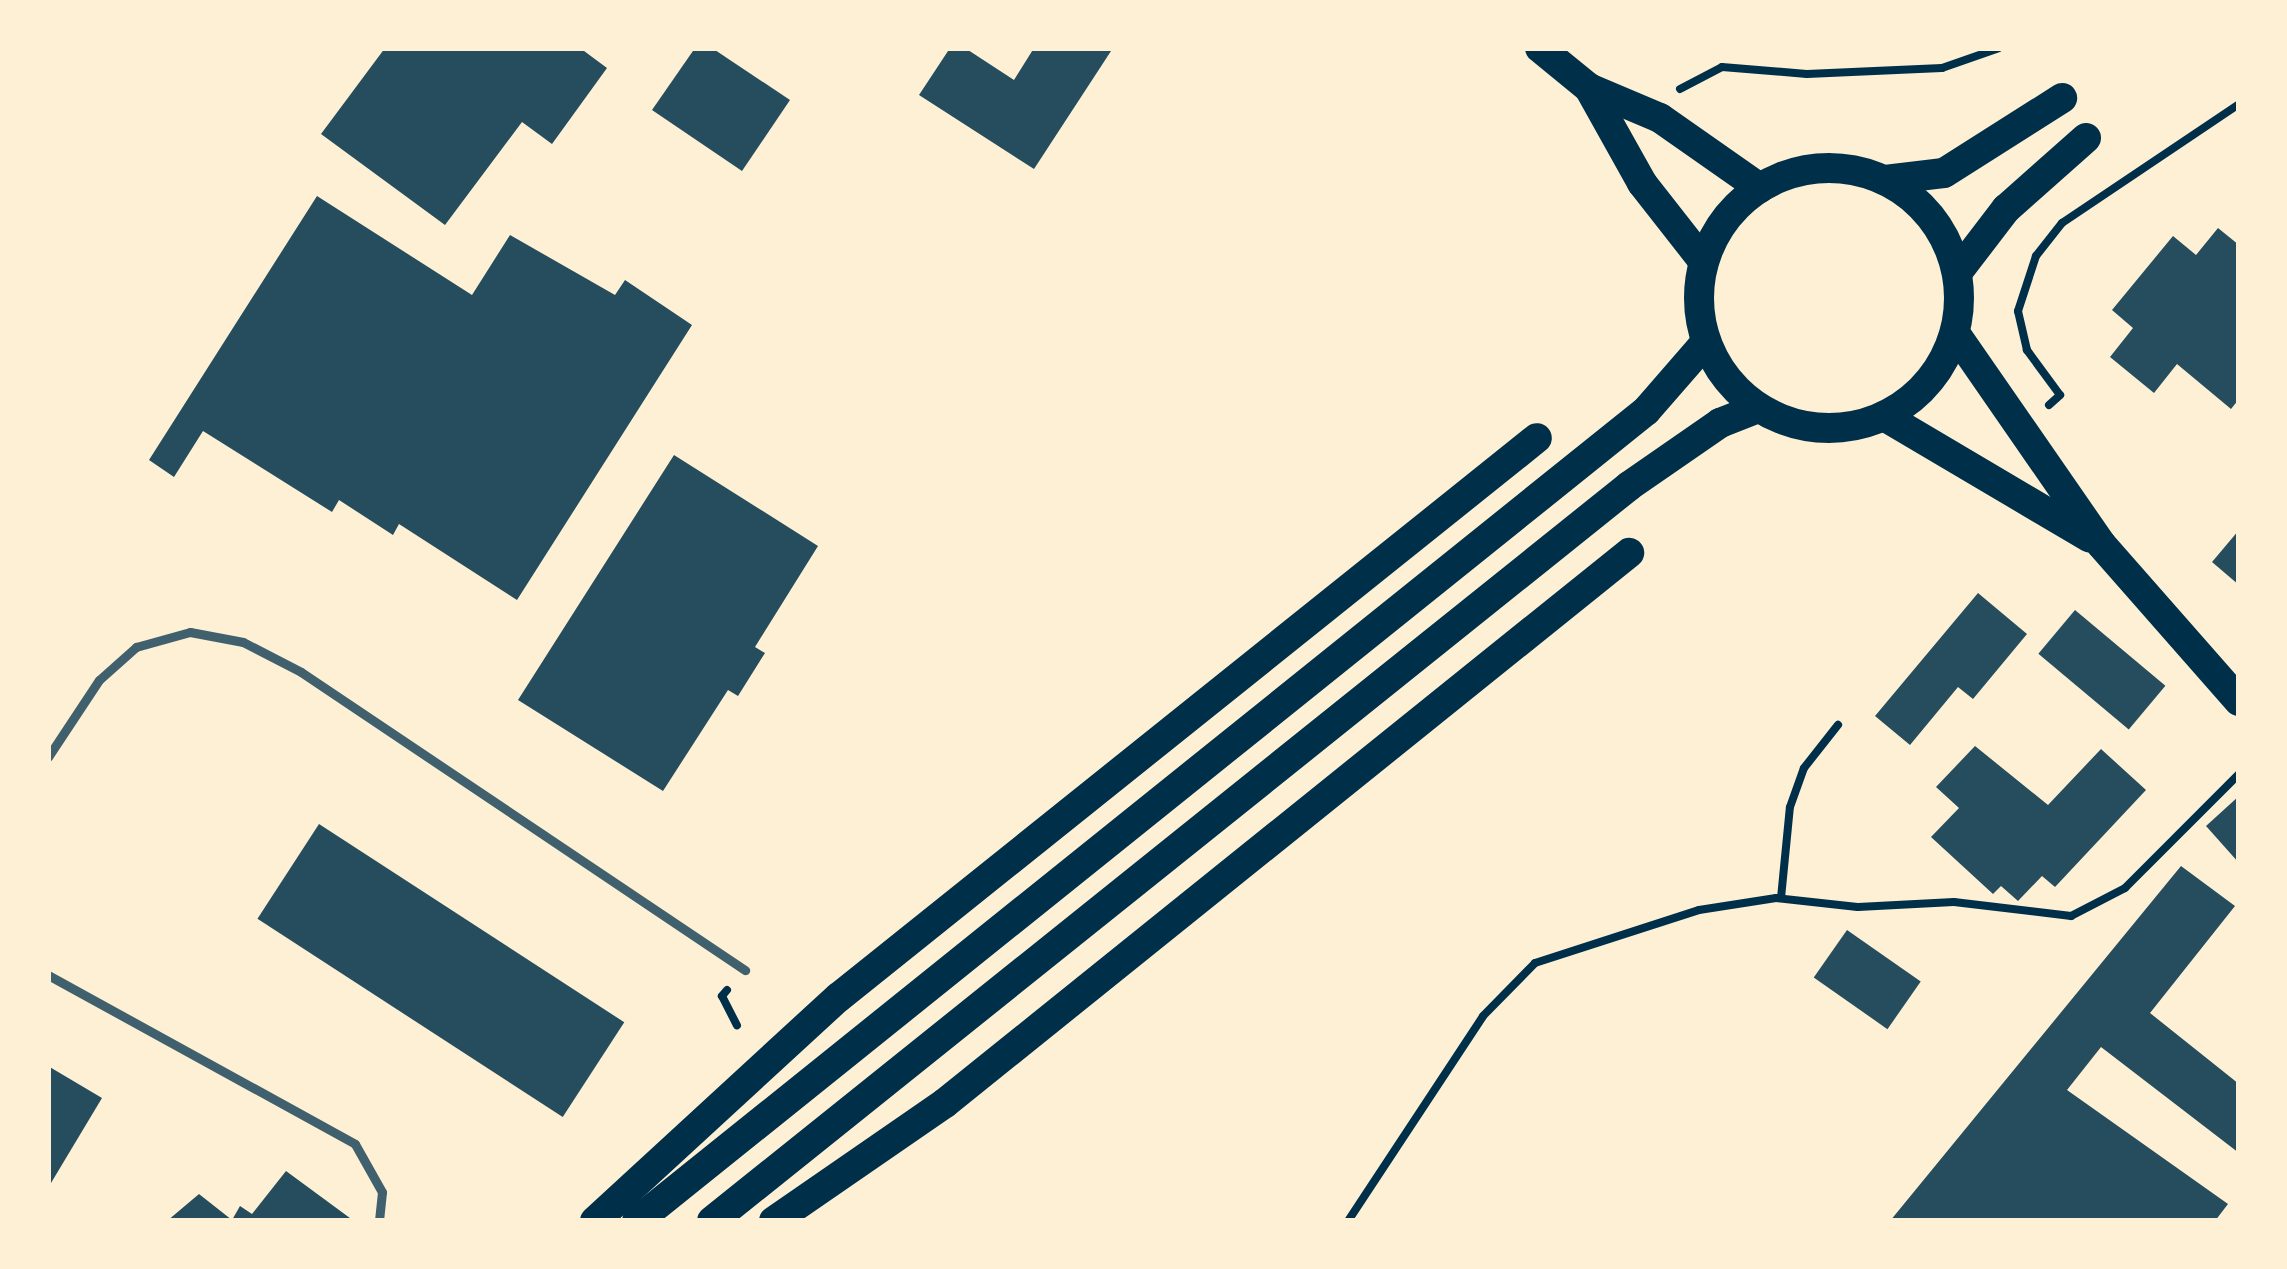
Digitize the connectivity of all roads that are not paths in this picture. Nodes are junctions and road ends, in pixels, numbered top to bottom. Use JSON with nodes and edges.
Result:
{"nodes":[{"id":1,"x":1540,"y":48,"type":"edge"},
{"id":2,"x":1589,"y":88,"type":"junction"},
{"id":3,"x":2062,"y":98,"type":"dead end"},
{"id":4,"x":2086,"y":138,"type":"dead end"},
{"id":5,"x":1885,"y":180,"type":"junction"},
{"id":6,"x":1760,"y":188,"type":"junction"},
{"id":7,"x":1704,"y":262,"type":"junction"},
{"id":8,"x":1958,"y":273,"type":"junction"},
{"id":9,"x":1955,"y":333,"type":"junction"},
{"id":10,"x":1706,"y":342,"type":"junction"},
{"id":11,"x":1758,"y":408,"type":"junction"},
{"id":12,"x":1884,"y":416,"type":"junction"},
{"id":13,"x":1538,"y":438,"type":"dead end"},
{"id":14,"x":2101,"y":544,"type":"junction"},
{"id":15,"x":1629,"y":553,"type":"dead end"},
{"id":16,"x":2239,"y":701,"type":"edge"},
{"id":17,"x":48,"y":758,"type":"edge"},
{"id":18,"x":745,"y":970,"type":"dead end"},
{"id":19,"x":48,"y":975,"type":"edge"},
{"id":20,"x":380,"y":1221,"type":"edge"},
{"id":21,"x":595,"y":1221,"type":"edge"},
{"id":22,"x":637,"y":1221,"type":"edge"},
{"id":23,"x":712,"y":1221,"type":"edge"},
{"id":24,"x":774,"y":1221,"type":"edge"}],
"edges":[{"from":1,"to":2,"type":"main road"},
{"from":2,"to":6,"type":"main road"},
{"from":2,"to":7,"type":"main road"},
{"from":3,"to":5,"type":"main road"},
{"from":4,"to":8,"type":"main road"},
{"from":5,"to":6,"type":"main road"},
{"from":5,"to":8,"type":"main road"},
{"from":6,"to":7,"type":"main road"},
{"from":7,"to":10,"type":"main road"},
{"from":8,"to":9,"type":"main road"},
{"from":9,"to":12,"type":"main road"},
{"from":9,"to":14,"type":"main road"},
{"from":10,"to":11,"type":"main road"},
{"from":10,"to":22,"type":"main road"},
{"from":11,"to":12,"type":"main road"},
{"from":11,"to":23,"type":"main road"},
{"from":12,"to":14,"type":"main road"},
{"from":13,"to":21,"type":"main road"},
{"from":14,"to":16,"type":"main road"},
{"from":15,"to":24,"type":"main road"},
{"from":17,"to":18,"type":"lane"},
{"from":19,"to":20,"type":"lane"}]}
